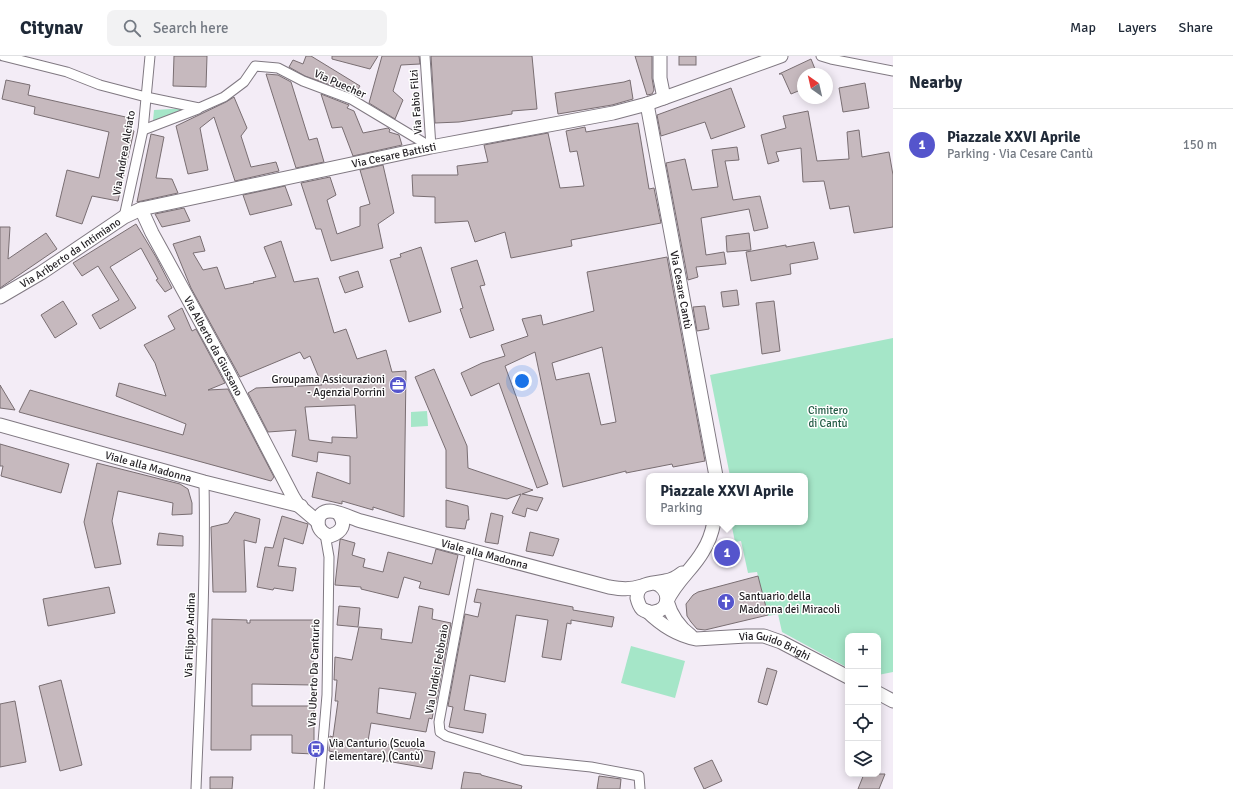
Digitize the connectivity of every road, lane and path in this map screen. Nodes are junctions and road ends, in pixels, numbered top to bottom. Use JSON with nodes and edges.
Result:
{"nodes":[{"id":1,"x":3,"y":56,"type":"edge"},
{"id":2,"x":150,"y":56,"type":"edge"},
{"id":3,"x":256,"y":56,"type":"edge"},
{"id":4,"x":425,"y":56,"type":"edge"},
{"id":5,"x":660,"y":56,"type":"edge"},
{"id":6,"x":781,"y":56,"type":"edge"},
{"id":7,"x":821,"y":56,"type":"edge"},
{"id":8,"x":255,"y":66,"type":"junction"},
{"id":9,"x":893,"y":71,"type":"edge"},
{"id":10,"x":146,"y":98,"type":"junction"},
{"id":11,"x":664,"y":98,"type":"junction"},
{"id":12,"x":647,"y":104,"type":"junction"},
{"id":13,"x":199,"y":108,"type":"junction"},
{"id":14,"x":143,"y":130,"type":"junction"},
{"id":15,"x":431,"y":147,"type":"junction"},
{"id":16,"x":141,"y":209,"type":"junction"},
{"id":17,"x":125,"y":214,"type":"junction"},
{"id":18,"x":0,"y":297,"type":"edge"},
{"id":19,"x":0,"y":425,"type":"edge"},
{"id":20,"x":715,"y":473,"type":"edge"},
{"id":21,"x":204,"y":482,"type":"junction"},
{"id":22,"x":286,"y":483,"type":"junction"},
{"id":23,"x":269,"y":497,"type":"junction"},
{"id":24,"x":298,"y":505,"type":"junction"},
{"id":25,"x":332,"y":512,"type":"junction"},
{"id":26,"x":361,"y":521,"type":"junction"},
{"id":27,"x":318,"y":522,"type":"junction"},
{"id":28,"x":713,"y":525,"type":"edge"},
{"id":29,"x":334,"y":532,"type":"junction"},
{"id":30,"x":471,"y":550,"type":"junction"},
{"id":31,"x":692,"y":566,"type":"junction"},
{"id":32,"x":648,"y":584,"type":"junction"},
{"id":33,"x":609,"y":587,"type":"junction"},
{"id":34,"x":667,"y":601,"type":"junction"},
{"id":35,"x":645,"y":610,"type":"junction"},
{"id":36,"x":696,"y":639,"type":"junction"},
{"id":37,"x":845,"y":675,"type":"edge"},
{"id":38,"x":881,"y":695,"type":"edge"},
{"id":39,"x":893,"y":701,"type":"edge"},
{"id":40,"x":196,"y":789,"type":"edge"},
{"id":41,"x":319,"y":789,"type":"edge"},
{"id":42,"x":640,"y":789,"type":"edge"}],
"edges":[{"from":1,"to":10,"type":"street"},
{"from":2,"to":10,"type":"street","name":"Via Andrea Alciato"},
{"from":3,"to":8,"type":"street"},
{"from":4,"to":15,"type":"street","name":"Via Fabio Filzi"},
{"from":5,"to":11,"type":"street"},
{"from":6,"to":11,"type":"street","name":"Via Cesare Battisti"},
{"from":7,"to":9,"type":"street"},
{"from":8,"to":13,"type":"street"},
{"from":8,"to":15,"type":"street","name":"Via Puecher"},
{"from":10,"to":13,"type":"street"},
{"from":10,"to":14,"type":"street","name":"Via Andrea Alciato"},
{"from":11,"to":12,"type":"street","name":"Via Cesare Battisti"},
{"from":12,"to":15,"type":"street","name":"Via Cesare Battisti"},
{"from":12,"to":20,"type":"street","name":"Via Cesare Cantù"},
{"from":13,"to":14,"type":"street"},
{"from":14,"to":17,"type":"street","name":"Via Andrea Alciato"},
{"from":15,"to":16,"type":"street","name":"Via Cesare Battisti"},
{"from":16,"to":17,"type":"street","name":"Via Ariberto da Intimiano"},
{"from":16,"to":22,"type":"street","name":"Via Alberto da Giussano"},
{"from":17,"to":18,"type":"street","name":"Via Ariberto da Intimiano"},
{"from":19,"to":21,"type":"street","name":"Viale alla Madonna"},
{"from":21,"to":23,"type":"street","name":"Viale alla Madonna"},
{"from":21,"to":40,"type":"street","name":"Via Filippo Andina"},
{"from":22,"to":23,"type":"street"},
{"from":22,"to":24,"type":"street","name":"Via Alberto da Giussano"},
{"from":23,"to":24,"type":"street","name":"Viale alla Madonna"},
{"from":24,"to":25,"type":"street","name":"Viale alla Madonna"},
{"from":24,"to":27,"type":"street","name":"Viale alla Madonna"},
{"from":25,"to":26,"type":"street","name":"Viale alla Madonna"},
{"from":25,"to":27,"type":"street"},
{"from":25,"to":29,"type":"street"},
{"from":26,"to":29,"type":"street"},
{"from":26,"to":30,"type":"street","name":"Viale alla Madonna"},
{"from":27,"to":29,"type":"street"},
{"from":28,"to":31,"type":"street"},
{"from":29,"to":41,"type":"street","name":"Via Uberto Da Canturio"},
{"from":30,"to":33,"type":"street","name":"Viale alla Madonna"},
{"from":30,"to":42,"type":"street","name":"Via Undici Febbraio"},
{"from":31,"to":32,"type":"street"},
{"from":31,"to":34,"type":"street"},
{"from":32,"to":33,"type":"street","name":"Viale alla Madonna"},
{"from":32,"to":34,"type":"street"},
{"from":32,"to":35,"type":"street"},
{"from":33,"to":35,"type":"street","name":"Viale alla Madonna"},
{"from":34,"to":35,"type":"street"},
{"from":34,"to":36,"type":"street"},
{"from":35,"to":36,"type":"street","name":"Via Guido Brighi"},
{"from":36,"to":37,"type":"street","name":"Via Guido Brighi"},
{"from":38,"to":39,"type":"street"}]}
